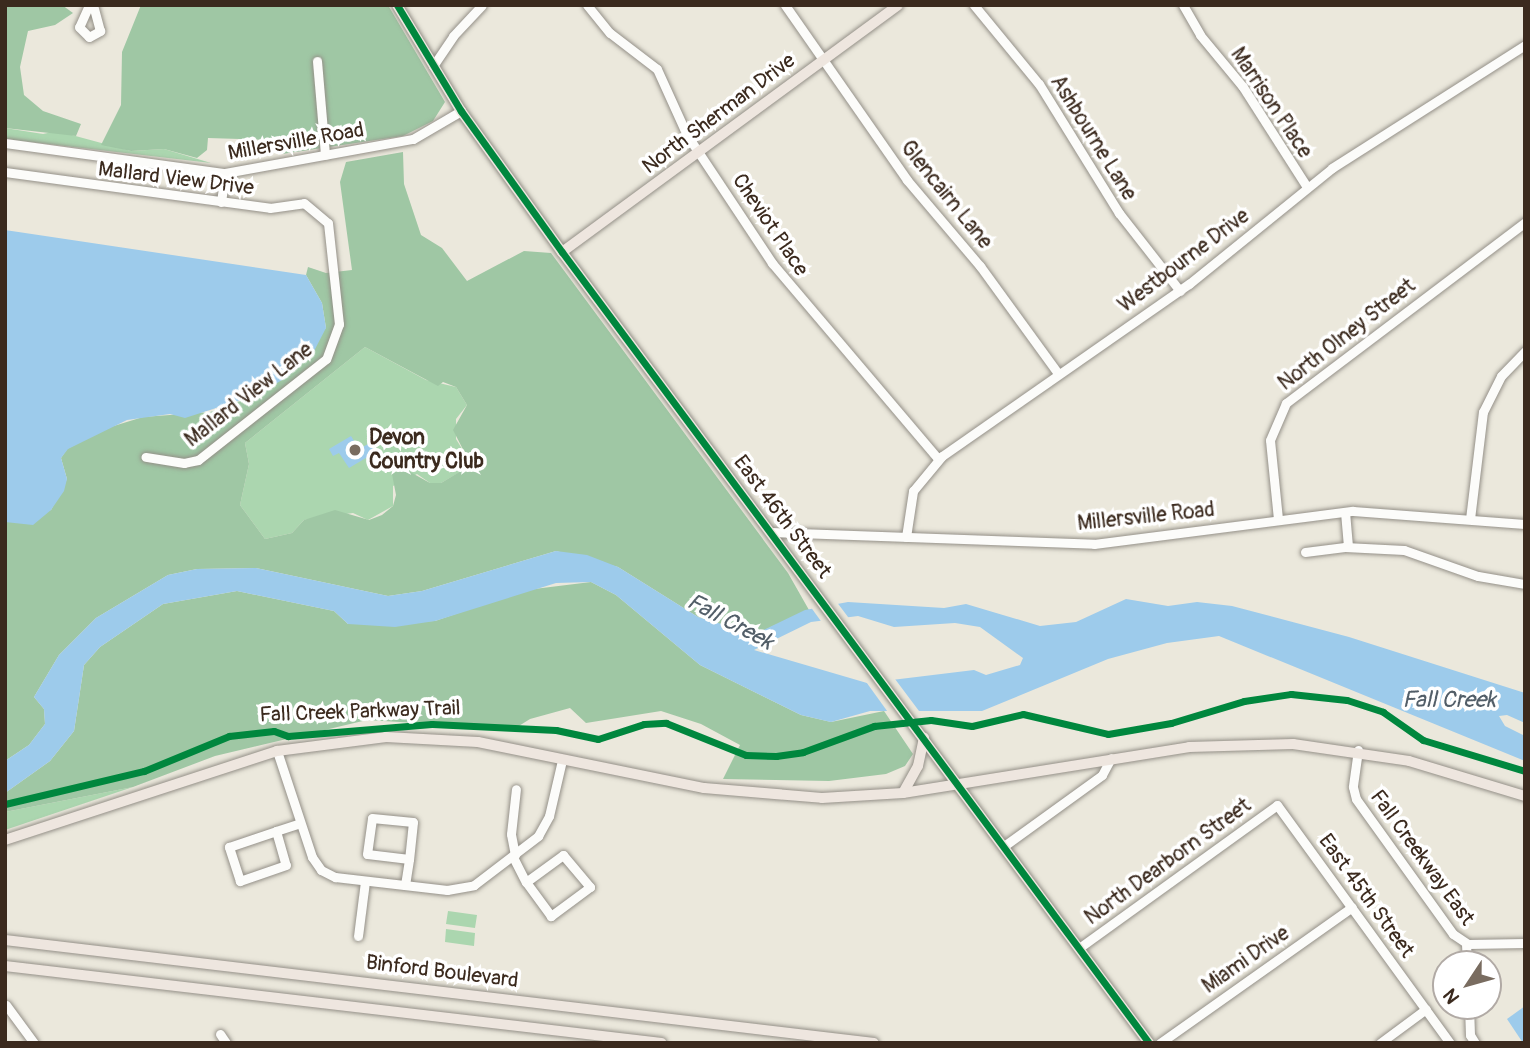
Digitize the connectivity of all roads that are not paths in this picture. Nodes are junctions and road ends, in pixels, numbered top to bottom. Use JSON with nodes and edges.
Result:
{"nodes":[{"id":1,"x":397,"y":5,"type":"edge"},
{"id":2,"x":482,"y":5,"type":"edge"},
{"id":3,"x":587,"y":5,"type":"edge"},
{"id":4,"x":785,"y":5,"type":"edge"},
{"id":5,"x":898,"y":5,"type":"edge"},
{"id":6,"x":974,"y":5,"type":"edge"},
{"id":7,"x":1183,"y":5,"type":"edge"},
{"id":8,"x":1525,"y":45,"type":"edge"},
{"id":9,"x":826,"y":59,"type":"junction"},
{"id":10,"x":317,"y":61,"type":"dead end"},
{"id":11,"x":433,"y":66,"type":"junction"},
{"id":12,"x":461,"y":111,"type":"junction"},
{"id":13,"x":5,"y":143,"type":"edge"},
{"id":14,"x":699,"y":153,"type":"junction"},
{"id":15,"x":325,"y":155,"type":"junction"},
{"id":16,"x":5,"y":172,"type":"edge"},
{"id":17,"x":225,"y":173,"type":"junction"},
{"id":18,"x":1307,"y":187,"type":"junction"},
{"id":19,"x":221,"y":202,"type":"junction"},
{"id":20,"x":1525,"y":222,"type":"edge"},
{"id":21,"x":331,"y":229,"type":"joint"},
{"id":22,"x":562,"y":251,"type":"junction"},
{"id":23,"x":1180,"y":291,"type":"junction"},
{"id":24,"x":1525,"y":351,"type":"edge"},
{"id":25,"x":1056,"y":372,"type":"junction"},
{"id":26,"x":145,"y":457,"type":"dead end"},
{"id":27,"x":937,"y":459,"type":"junction"},
{"id":28,"x":1345,"y":512,"type":"junction"},
{"id":29,"x":1278,"y":519,"type":"junction"},
{"id":30,"x":1470,"y":519,"type":"junction"},
{"id":31,"x":1525,"y":524,"type":"edge"},
{"id":32,"x":771,"y":532,"type":"junction"},
{"id":33,"x":906,"y":537,"type":"junction"},
{"id":34,"x":1348,"y":547,"type":"junction"},
{"id":35,"x":1305,"y":551,"type":"dead end"},
{"id":36,"x":1525,"y":584,"type":"edge"},
{"id":37,"x":925,"y":738,"type":"junction"},
{"id":38,"x":1359,"y":750,"type":"junction"},
{"id":39,"x":277,"y":751,"type":"junction"},
{"id":40,"x":1111,"y":758,"type":"junction"},
{"id":41,"x":562,"y":760,"type":"junction"},
{"id":42,"x":959,"y":784,"type":"junction"},
{"id":43,"x":516,"y":789,"type":"dead end"},
{"id":44,"x":904,"y":793,"type":"junction"},
{"id":45,"x":1525,"y":796,"type":"edge"},
{"id":46,"x":1277,"y":805,"type":"joint"},
{"id":47,"x":300,"y":823,"type":"junction"},
{"id":48,"x":276,"y":831,"type":"junction"},
{"id":49,"x":5,"y":840,"type":"edge"},
{"id":50,"x":1004,"y":846,"type":"junction"},
{"id":51,"x":514,"y":856,"type":"junction"},
{"id":52,"x":409,"y":859,"type":"junction"},
{"id":53,"x":365,"y":881,"type":"junction"},
{"id":54,"x":526,"y":882,"type":"junction"},
{"id":55,"x":405,"y":885,"type":"junction"},
{"id":56,"x":1352,"y":906,"type":"junction"},
{"id":57,"x":359,"y":936,"type":"dead end"},
{"id":58,"x":5,"y":940,"type":"edge"},
{"id":59,"x":1525,"y":943,"type":"edge"},
{"id":60,"x":1466,"y":944,"type":"junction"},
{"id":61,"x":1079,"y":948,"type":"junction"},
{"id":62,"x":1466,"y":950,"type":"edge"},
{"id":63,"x":5,"y":966,"type":"edge"},
{"id":64,"x":6,"y":1005,"type":"edge"},
{"id":65,"x":1426,"y":1009,"type":"junction"},
{"id":66,"x":1469,"y":1020,"type":"edge"},
{"id":67,"x":220,"y":1034,"type":"dead end"},
{"id":68,"x":1139,"y":1037,"type":"edge"},
{"id":69,"x":34,"y":1043,"type":"edge"},
{"id":70,"x":226,"y":1043,"type":"edge"},
{"id":71,"x":662,"y":1043,"type":"edge"},
{"id":72,"x":874,"y":1043,"type":"edge"},
{"id":73,"x":1149,"y":1043,"type":"edge"},
{"id":74,"x":1160,"y":1043,"type":"edge"},
{"id":75,"x":1380,"y":1043,"type":"edge"},
{"id":76,"x":1450,"y":1043,"type":"edge"},
{"id":77,"x":1475,"y":1043,"type":"edge"}],
"edges":[{"from":1,"to":11,"type":"main road","name":"East 46th Street"},
{"from":2,"to":11,"type":"street"},
{"from":3,"to":14,"type":"street","name":"Cheviot Place"},
{"from":4,"to":9,"type":"street","name":"Glencairn Lane"},
{"from":5,"to":9,"type":"main road","name":"North Sherman Drive"},
{"from":6,"to":23,"type":"street","name":"Ashbourne Lane"},
{"from":7,"to":18,"type":"street","name":"Marrison Place"},
{"from":8,"to":18,"type":"street","name":"Westbourne Drive"},
{"from":9,"to":14,"type":"main road","name":"North Sherman Drive"},
{"from":9,"to":25,"type":"street","name":"Glencairn Lane"},
{"from":10,"to":15,"type":"street"},
{"from":11,"to":12,"type":"main road","name":"East 46th Street"},
{"from":12,"to":15,"type":"street","name":"Millersville Road"},
{"from":12,"to":22,"type":"main road","name":"East 46th Street"},
{"from":13,"to":17,"type":"street","name":"Millersville Road"},
{"from":14,"to":22,"type":"main road","name":"North Sherman Drive"},
{"from":14,"to":27,"type":"street","name":"Cheviot Place"},
{"from":15,"to":17,"type":"street","name":"Millersville Road"},
{"from":16,"to":19,"type":"street","name":"Mallard View Drive"},
{"from":17,"to":19,"type":"street"},
{"from":18,"to":23,"type":"street","name":"Westbourne Drive"},
{"from":19,"to":21,"type":"street","name":"Mallard View Drive"},
{"from":20,"to":29,"type":"street","name":"North Olney Street"},
{"from":21,"to":26,"type":"street","name":"Mallard View Lane"},
{"from":22,"to":32,"type":"main road","name":"East 46th Street"},
{"from":23,"to":25,"type":"street","name":"Westbourne Drive"},
{"from":24,"to":30,"type":"street"},
{"from":25,"to":27,"type":"street","name":"Westbourne Drive"},
{"from":27,"to":33,"type":"street","name":"Westbourne Drive"},
{"from":28,"to":29,"type":"street","name":"Millersville Road"},
{"from":28,"to":30,"type":"street","name":"Millersville Road"},
{"from":28,"to":34,"type":"street"},
{"from":29,"to":33,"type":"street","name":"Millersville Road"},
{"from":30,"to":31,"type":"street","name":"Millersville Road"},
{"from":32,"to":33,"type":"street","name":"Millersville Road"},
{"from":32,"to":37,"type":"main road","name":"East 46th Street"},
{"from":34,"to":35,"type":"street"},
{"from":34,"to":36,"type":"street"},
{"from":37,"to":42,"type":"main road","name":"East 46th Street"},
{"from":37,"to":44,"type":"main road"},
{"from":38,"to":40,"type":"main road"},
{"from":38,"to":45,"type":"main road"},
{"from":38,"to":60,"type":"street","name":"Fall Creekway East"},
{"from":39,"to":41,"type":"main road"},
{"from":39,"to":47,"type":"street"},
{"from":39,"to":49,"type":"main road"},
{"from":40,"to":42,"type":"main road"},
{"from":40,"to":50,"type":"street"},
{"from":41,"to":44,"type":"main road"},
{"from":41,"to":51,"type":"street"},
{"from":42,"to":44,"type":"main road"},
{"from":42,"to":50,"type":"main road","name":"East 46th Street"},
{"from":43,"to":51,"type":"street"},
{"from":46,"to":56,"type":"street","name":"East 45th Street"},
{"from":46,"to":61,"type":"street","name":"North Dearborn Street"},
{"from":47,"to":48,"type":"street"},
{"from":47,"to":53,"type":"street"},
{"from":48,"to":48,"type":"street"},
{"from":50,"to":61,"type":"main road","name":"East 46th Street"},
{"from":51,"to":54,"type":"street"},
{"from":51,"to":55,"type":"street"},
{"from":52,"to":52,"type":"street"},
{"from":52,"to":55,"type":"street"},
{"from":53,"to":55,"type":"street"},
{"from":53,"to":57,"type":"street"},
{"from":54,"to":54,"type":"street"},
{"from":56,"to":65,"type":"street","name":"East 45th Street"},
{"from":56,"to":74,"type":"street","name":"Miami Drive"},
{"from":58,"to":72,"type":"main road","name":"Binford Boulevard"},
{"from":59,"to":60,"type":"street"},
{"from":60,"to":62,"type":"street"},
{"from":61,"to":68,"type":"main road","name":"East 46th Street"},
{"from":63,"to":71,"type":"main road"},
{"from":64,"to":69,"type":"street"},
{"from":65,"to":75,"type":"street"},
{"from":65,"to":76,"type":"street","name":"East 45th Street"},
{"from":66,"to":77,"type":"street"},
{"from":67,"to":70,"type":"street"},
{"from":68,"to":73,"type":"main road","name":"East 46th Street"}]}
